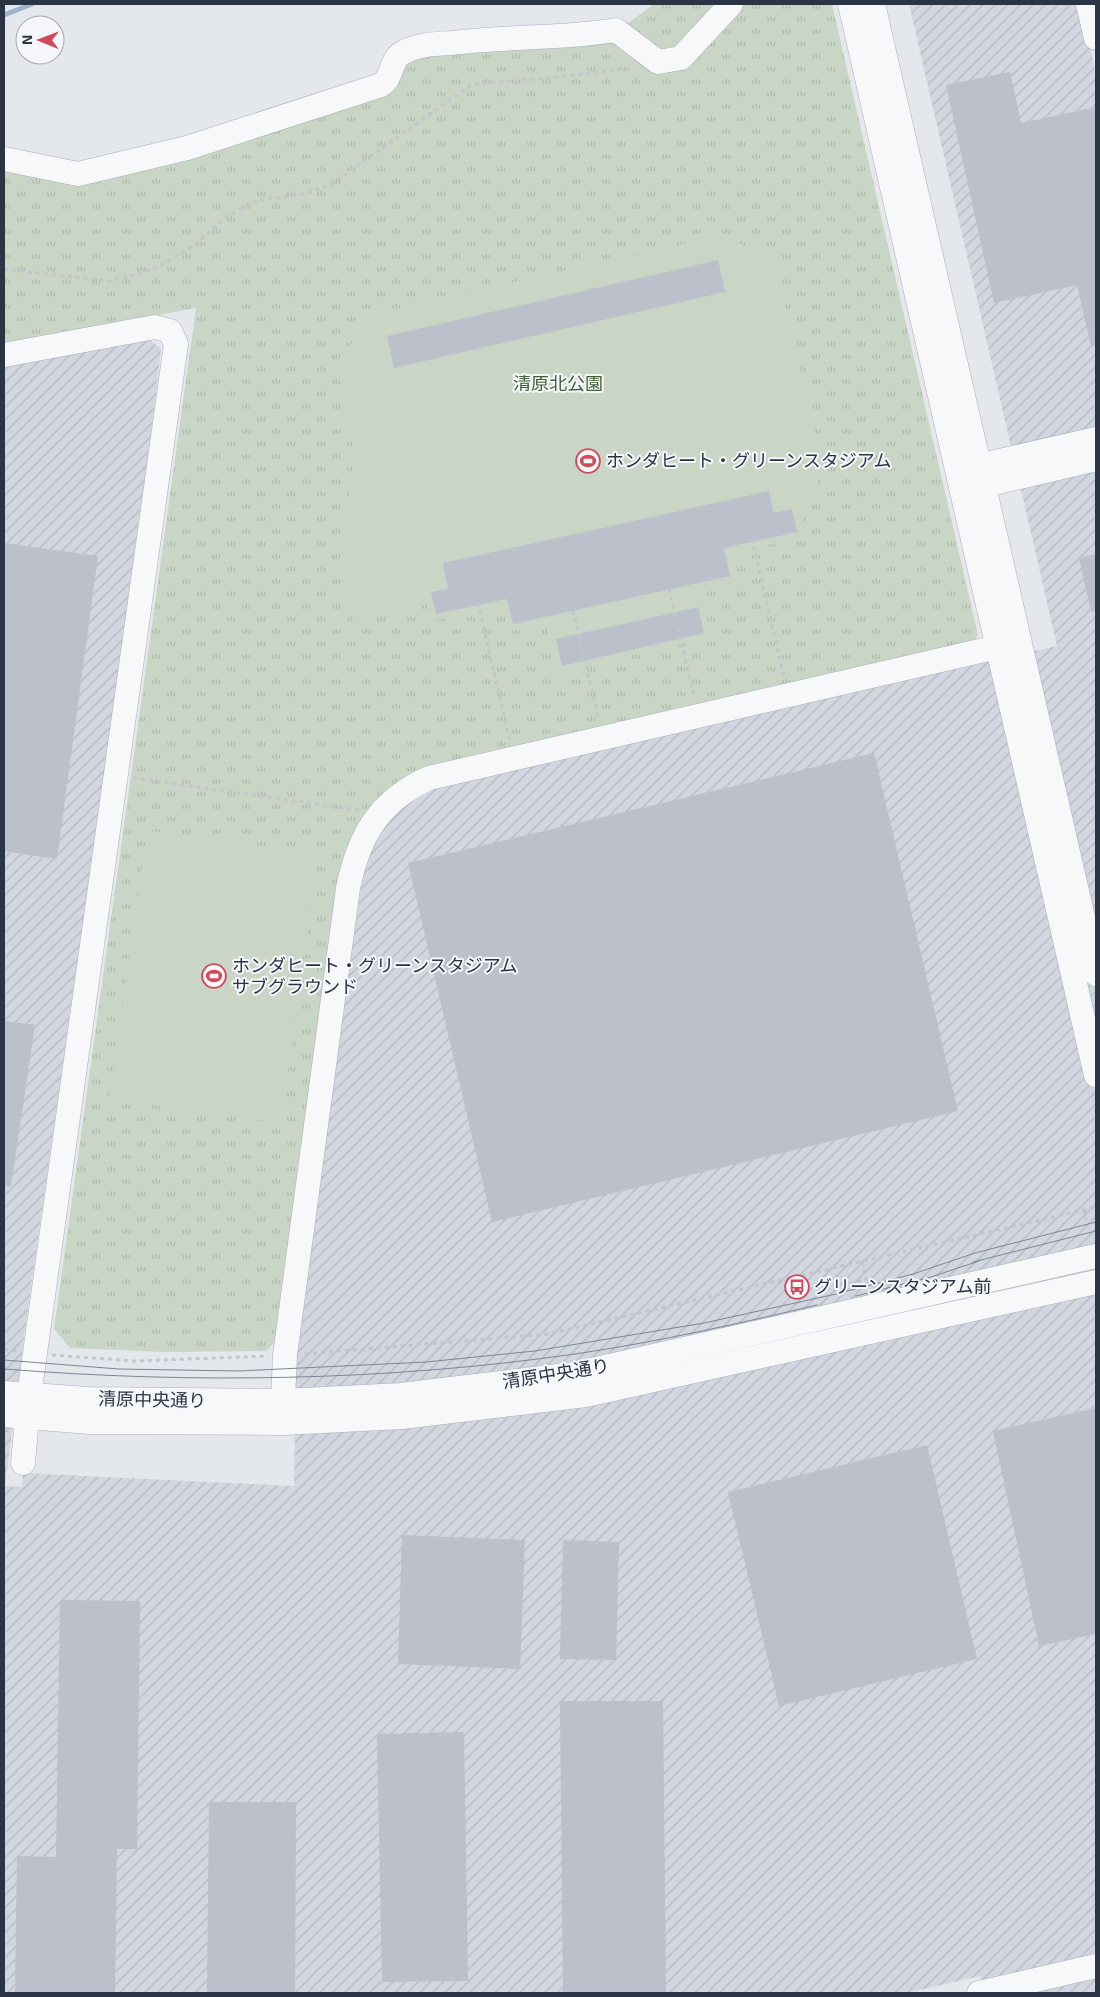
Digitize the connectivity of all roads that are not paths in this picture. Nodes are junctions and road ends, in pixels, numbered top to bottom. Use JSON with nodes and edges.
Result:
{"nodes":[{"id":1,"x":730,"y":4,"type":"edge"},
{"id":2,"x":850,"y":4,"type":"edge"},
{"id":3,"x":874,"y":4,"type":"edge"},
{"id":4,"x":1088,"y":4,"type":"edge"},
{"id":5,"x":1096,"y":38,"type":"edge"},
{"id":6,"x":4,"y":159,"type":"edge"},
{"id":7,"x":4,"y":355,"type":"edge"},
{"id":8,"x":1096,"y":439,"type":"edge"},
{"id":9,"x":1096,"y":459,"type":"edge"},
{"id":10,"x":970,"y":478,"type":"junction"},
{"id":11,"x":1008,"y":645,"type":"junction"},
{"id":12,"x":1096,"y":974,"type":"edge"},
{"id":13,"x":1096,"y":1076,"type":"edge"},
{"id":14,"x":1096,"y":1256,"type":"edge"},
{"id":15,"x":1096,"y":1282,"type":"edge"},
{"id":16,"x":4,"y":1393,"type":"edge"},
{"id":17,"x":283,"y":1401,"type":"junction"},
{"id":18,"x":20,"y":1410,"type":"edge"},
{"id":19,"x":23,"y":1463,"type":"dead end"},
{"id":20,"x":1096,"y":1966,"type":"edge"},
{"id":21,"x":979,"y":1993,"type":"edge"}],
"edges":[{"from":1,"to":6,"type":"street"},
{"from":2,"to":10,"type":"street"},
{"from":3,"to":10,"type":"street"},
{"from":4,"to":5,"type":"street"},
{"from":7,"to":18,"type":"street"},
{"from":8,"to":10,"type":"street"},
{"from":9,"to":10,"type":"street"},
{"from":10,"to":11,"type":"street"},
{"from":11,"to":12,"type":"street"},
{"from":11,"to":13,"type":"street"},
{"from":11,"to":17,"type":"street"},
{"from":14,"to":17,"type":"street","name":"清原中央通り"},
{"from":15,"to":18,"type":"street","name":"清原中央通り"},
{"from":16,"to":18,"type":"street","name":"清原中央通り"},
{"from":17,"to":18,"type":"street","name":"清原中央通り"},
{"from":18,"to":19,"type":"street"},
{"from":20,"to":21,"type":"street"}]}
